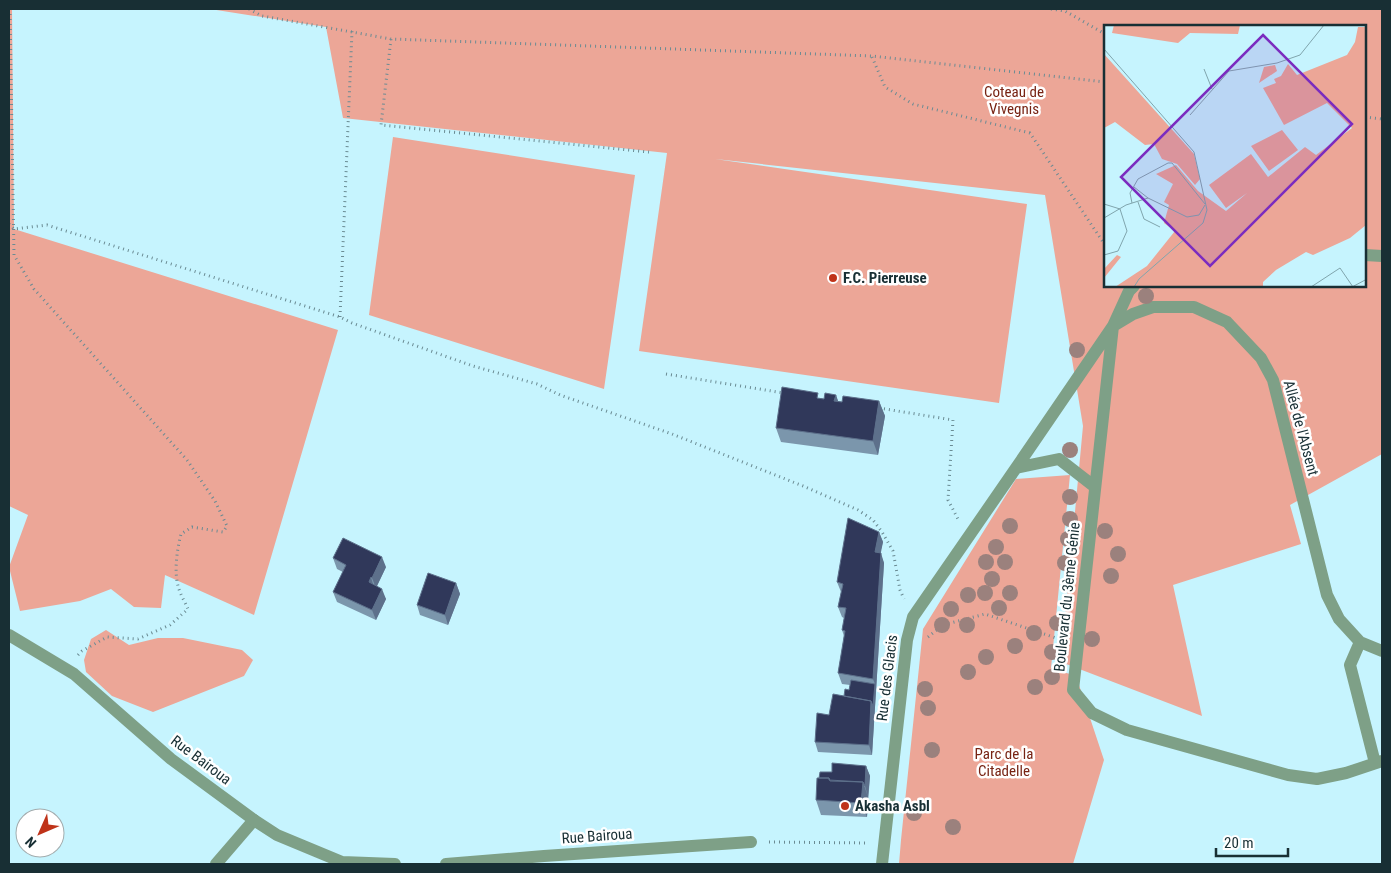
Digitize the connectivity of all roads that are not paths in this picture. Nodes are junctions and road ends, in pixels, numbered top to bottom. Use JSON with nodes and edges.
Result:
{"nodes":[{"id":1,"x":1366,"y":254,"type":"edge"},
{"id":2,"x":1382,"y":256,"type":"edge"},
{"id":3,"x":1132,"y":288,"type":"edge"},
{"id":4,"x":1113,"y":326,"type":"junction"},
{"id":5,"x":1016,"y":468,"type":"junction"},
{"id":6,"x":1095,"y":487,"type":"junction"},
{"id":7,"x":9,"y":634,"type":"edge"},
{"id":8,"x":1360,"y":642,"type":"junction"},
{"id":9,"x":1382,"y":651,"type":"edge"},
{"id":10,"x":1378,"y":762,"type":"edge"},
{"id":11,"x":254,"y":820,"type":"junction"},
{"id":12,"x":751,"y":842,"type":"road end"},
{"id":13,"x":511,"y":861,"type":"edge"},
{"id":14,"x":216,"y":864,"type":"edge"},
{"id":15,"x":395,"y":864,"type":"edge"},
{"id":16,"x":446,"y":864,"type":"edge"},
{"id":17,"x":882,"y":864,"type":"edge"}],
"edges":[{"from":1,"to":2,"type":"street"},
{"from":3,"to":4,"type":"street"},
{"from":4,"to":5,"type":"street","name":"Rue des Glacis"},
{"from":4,"to":6,"type":"street","name":"Boulevard du 3ème Génie"},
{"from":4,"to":8,"type":"street","name":"Allée de l'Absent"},
{"from":5,"to":6,"type":"street"},
{"from":5,"to":17,"type":"street","name":"Rue des Glacis"},
{"from":6,"to":10,"type":"street","name":"Boulevard du 3ème Génie"},
{"from":7,"to":11,"type":"street","name":"Rue Bairoua"},
{"from":8,"to":9,"type":"street","name":"Allée de l'Absent"},
{"from":8,"to":10,"type":"street"},
{"from":11,"to":14,"type":"street"},
{"from":11,"to":15,"type":"street","name":"Rue Bairoua"},
{"from":12,"to":13,"type":"street","name":"Rue Bairoua"},
{"from":13,"to":16,"type":"street","name":"Rue Bairoua"}]}
